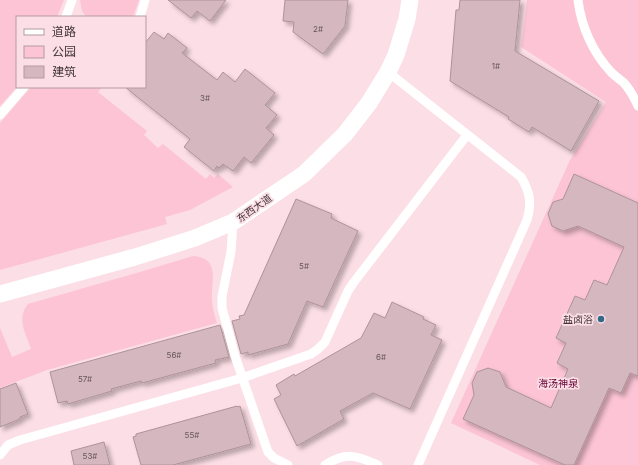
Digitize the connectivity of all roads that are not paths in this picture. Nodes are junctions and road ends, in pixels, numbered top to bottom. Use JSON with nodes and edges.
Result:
{"nodes":[{"id":1,"x":72,"y":0,"type":"edge"},
{"id":2,"x":145,"y":0,"type":"edge"},
{"id":3,"x":410,"y":0,"type":"edge"},
{"id":4,"x":578,"y":0,"type":"edge"},
{"id":5,"x":66,"y":16,"type":"edge"},
{"id":6,"x":140,"y":16,"type":"edge"},
{"id":7,"x":388,"y":72,"type":"junction"},
{"id":8,"x":23,"y":88,"type":"edge"},
{"id":9,"x":638,"y":106,"type":"edge"},
{"id":10,"x":0,"y":115,"type":"edge"},
{"id":11,"x":467,"y":135,"type":"junction"},
{"id":12,"x":233,"y":222,"type":"junction"},
{"id":13,"x":0,"y":294,"type":"edge"},
{"id":14,"x":242,"y":378,"type":"junction"},
{"id":15,"x":0,"y":455,"type":"edge"},
{"id":16,"x":288,"y":465,"type":"edge"},
{"id":17,"x":325,"y":465,"type":"edge"},
{"id":18,"x":378,"y":465,"type":"edge"},
{"id":19,"x":418,"y":465,"type":"edge"}],
"edges":[{"from":1,"to":5,"type":"lane"},
{"from":2,"to":6,"type":"lane"},
{"from":3,"to":7,"type":"street","name":"东西大道"},
{"from":4,"to":9,"type":"lane"},
{"from":7,"to":11,"type":"lane"},
{"from":7,"to":12,"type":"street","name":"东西大道"},
{"from":8,"to":10,"type":"lane"},
{"from":11,"to":14,"type":"lane"},
{"from":11,"to":19,"type":"lane"},
{"from":12,"to":13,"type":"street","name":"东西大道"},
{"from":12,"to":14,"type":"lane"},
{"from":14,"to":15,"type":"lane"},
{"from":14,"to":16,"type":"lane"},
{"from":17,"to":18,"type":"lane"}]}
